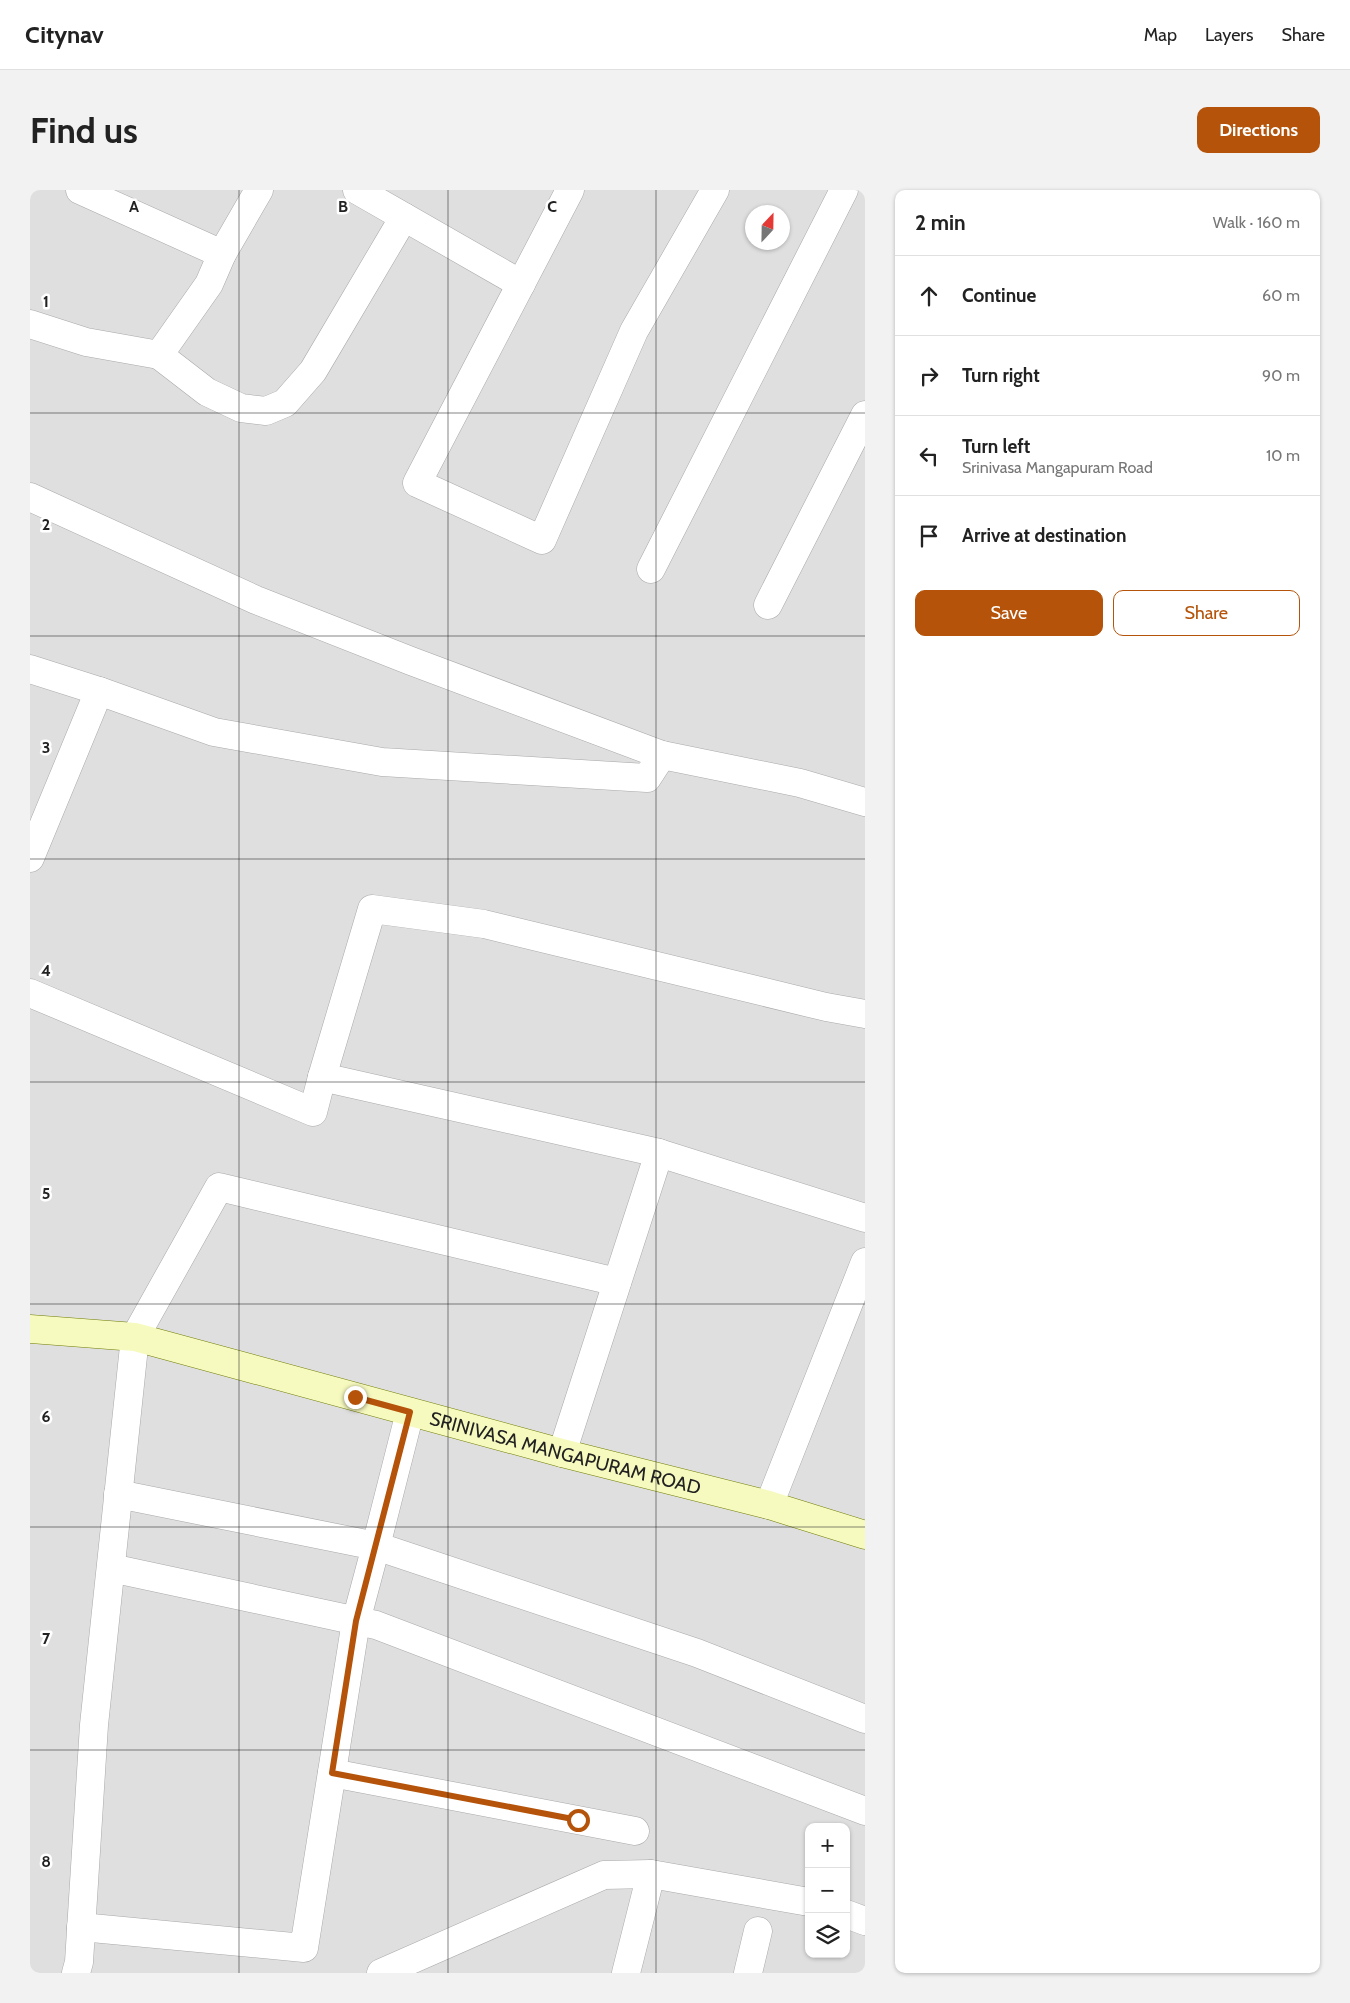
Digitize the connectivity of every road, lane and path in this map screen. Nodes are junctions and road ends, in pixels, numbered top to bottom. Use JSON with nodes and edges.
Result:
{"nodes":[{"id":1,"x":80,"y":190,"type":"edge"},
{"id":2,"x":259,"y":190,"type":"edge"},
{"id":3,"x":357,"y":190,"type":"edge"},
{"id":4,"x":570,"y":190,"type":"edge"},
{"id":5,"x":715,"y":190,"type":"edge"},
{"id":6,"x":844,"y":190,"type":"edge"},
{"id":7,"x":404,"y":217,"type":"junction"},
{"id":8,"x":222,"y":254,"type":"junction"},
{"id":9,"x":521,"y":284,"type":"junction"},
{"id":10,"x":30,"y":324,"type":"edge"},
{"id":11,"x":159,"y":355,"type":"junction"},
{"id":12,"x":865,"y":415,"type":"edge"},
{"id":13,"x":30,"y":497,"type":"edge"},
{"id":14,"x":651,"y":570,"type":"dead end"},
{"id":15,"x":768,"y":605,"type":"dead end"},
{"id":16,"x":30,"y":668,"type":"edge"},
{"id":17,"x":99,"y":691,"type":"junction"},
{"id":18,"x":662,"y":755,"type":"junction"},
{"id":19,"x":865,"y":802,"type":"edge"},
{"id":20,"x":30,"y":858,"type":"edge"},
{"id":21,"x":30,"y":993,"type":"edge"},
{"id":22,"x":865,"y":1014,"type":"edge"},
{"id":23,"x":322,"y":1077,"type":"junction"},
{"id":24,"x":659,"y":1153,"type":"junction"},
{"id":25,"x":865,"y":1218,"type":"edge"},
{"id":26,"x":865,"y":1262,"type":"edge"},
{"id":27,"x":617,"y":1282,"type":"junction"},
{"id":28,"x":30,"y":1329,"type":"edge"},
{"id":29,"x":135,"y":1337,"type":"junction"},
{"id":30,"x":410,"y":1412,"type":"junction"},
{"id":31,"x":562,"y":1453,"type":"junction"},
{"id":32,"x":118,"y":1494,"type":"junction"},
{"id":33,"x":769,"y":1505,"type":"junction"},
{"id":34,"x":865,"y":1536,"type":"edge"},
{"id":35,"x":376,"y":1546,"type":"junction"},
{"id":36,"x":111,"y":1568,"type":"junction"},
{"id":37,"x":356,"y":1621,"type":"junction"},
{"id":38,"x":865,"y":1720,"type":"edge"},
{"id":39,"x":332,"y":1773,"type":"junction"},
{"id":40,"x":865,"y":1811,"type":"edge"},
{"id":41,"x":635,"y":1831,"type":"dead end"},
{"id":42,"x":651,"y":1874,"type":"junction"},
{"id":43,"x":805,"y":1901,"type":"edge"},
{"id":44,"x":850,"y":1915,"type":"edge"},
{"id":45,"x":865,"y":1921,"type":"edge"},
{"id":46,"x":81,"y":1927,"type":"junction"},
{"id":47,"x":758,"y":1932,"type":"dead end"},
{"id":48,"x":76,"y":1973,"type":"edge"},
{"id":49,"x":381,"y":1973,"type":"edge"},
{"id":50,"x":626,"y":1973,"type":"edge"},
{"id":51,"x":748,"y":1973,"type":"edge"}],
"edges":[{"from":1,"to":8,"type":"street"},
{"from":2,"to":8,"type":"street"},
{"from":3,"to":7,"type":"street"},
{"from":4,"to":9,"type":"street"},
{"from":5,"to":9,"type":"street"},
{"from":6,"to":14,"type":"street"},
{"from":7,"to":9,"type":"street"},
{"from":7,"to":11,"type":"street"},
{"from":8,"to":11,"type":"street"},
{"from":10,"to":11,"type":"street"},
{"from":12,"to":15,"type":"street"},
{"from":13,"to":18,"type":"street"},
{"from":16,"to":17,"type":"street"},
{"from":17,"to":18,"type":"street"},
{"from":17,"to":20,"type":"street"},
{"from":18,"to":19,"type":"street"},
{"from":21,"to":23,"type":"street"},
{"from":22,"to":23,"type":"street"},
{"from":23,"to":24,"type":"street"},
{"from":24,"to":25,"type":"street"},
{"from":24,"to":27,"type":"street"},
{"from":26,"to":33,"type":"street"},
{"from":27,"to":29,"type":"street"},
{"from":27,"to":31,"type":"street"},
{"from":28,"to":29,"type":"street","name":"SRINIVASA MANGAPURAM ROAD"},
{"from":29,"to":30,"type":"street","name":"SRINIVASA MANGAPURAM ROAD"},
{"from":29,"to":32,"type":"street"},
{"from":30,"to":31,"type":"street","name":"SRINIVASA MANGAPURAM ROAD"},
{"from":30,"to":35,"type":"street"},
{"from":31,"to":33,"type":"street","name":"SRINIVASA MANGAPURAM ROAD"},
{"from":32,"to":35,"type":"street"},
{"from":32,"to":36,"type":"street"},
{"from":33,"to":34,"type":"street","name":"SRINIVASA MANGAPURAM ROAD"},
{"from":35,"to":37,"type":"street"},
{"from":35,"to":38,"type":"street"},
{"from":36,"to":37,"type":"street"},
{"from":36,"to":46,"type":"street"},
{"from":37,"to":39,"type":"street"},
{"from":37,"to":40,"type":"street"},
{"from":39,"to":41,"type":"street"},
{"from":39,"to":46,"type":"street"},
{"from":42,"to":43,"type":"street"},
{"from":42,"to":49,"type":"street"},
{"from":42,"to":50,"type":"street"},
{"from":44,"to":45,"type":"street"},
{"from":46,"to":48,"type":"street"},
{"from":47,"to":51,"type":"street"}]}
